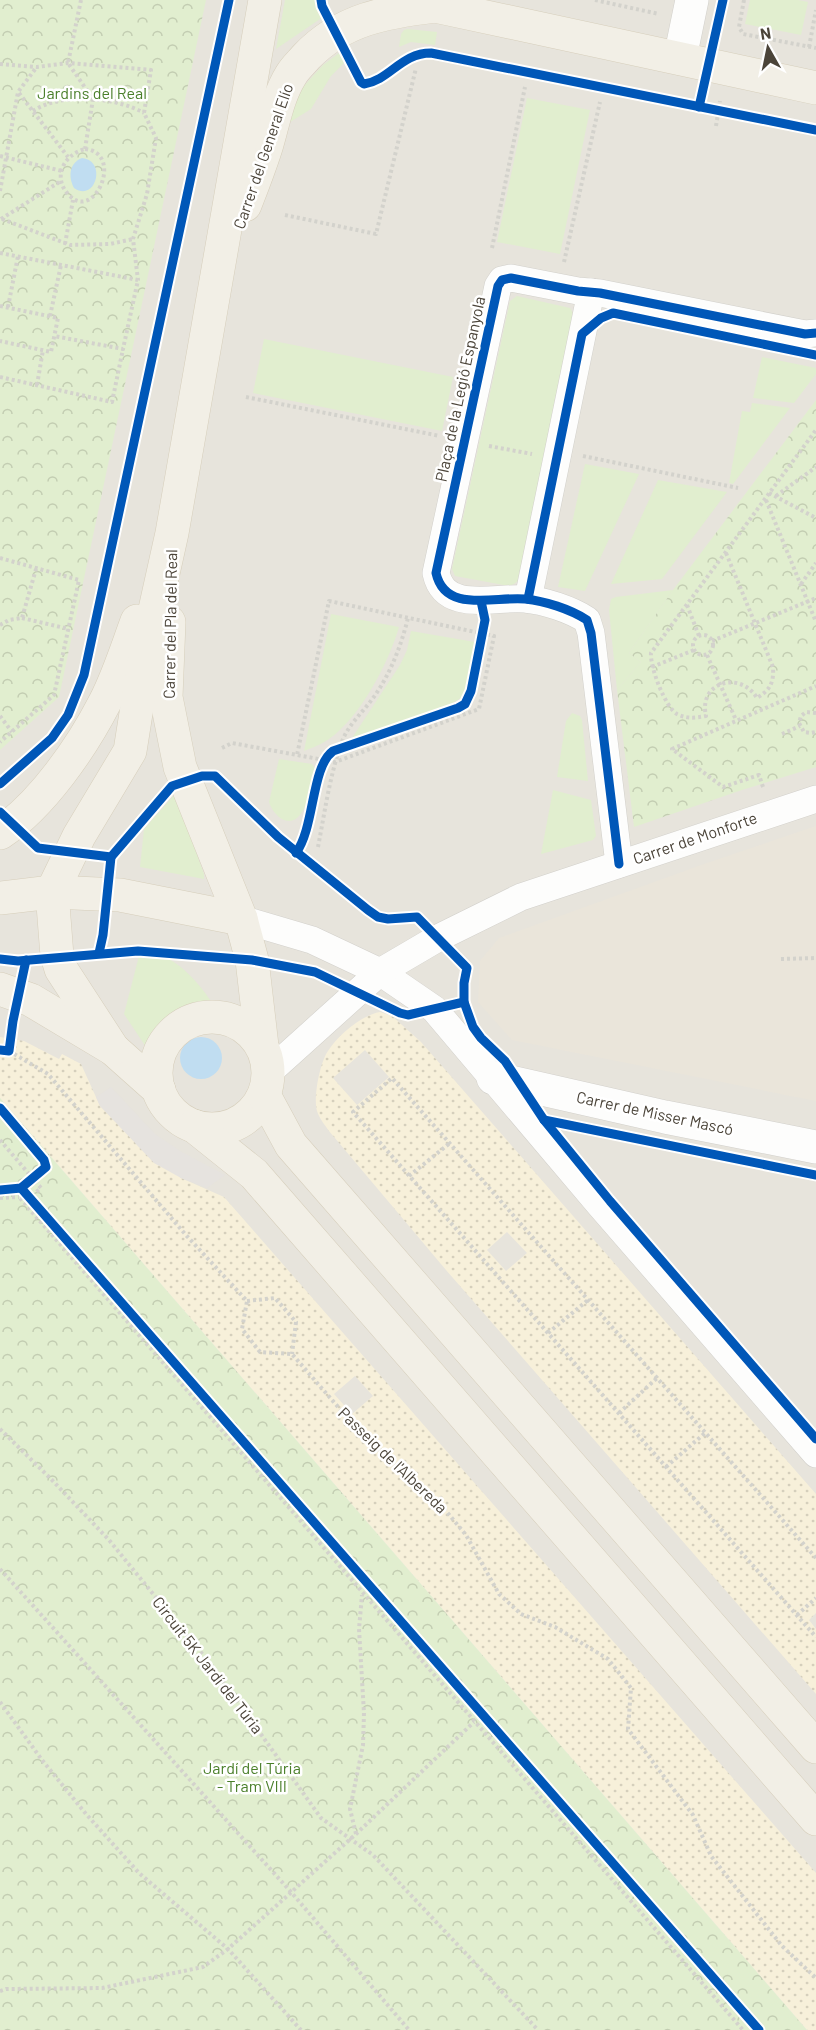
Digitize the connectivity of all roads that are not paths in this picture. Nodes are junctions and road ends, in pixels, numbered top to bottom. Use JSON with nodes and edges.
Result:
{"nodes":[{"id":1,"x":265,"y":0,"type":"edge"},
{"id":2,"x":692,"y":0,"type":"edge"},
{"id":3,"x":428,"y":3,"type":"edge"},
{"id":4,"x":680,"y":58,"type":"junction"},
{"id":5,"x":816,"y":88,"type":"edge"},
{"id":6,"x":215,"y":291,"type":"junction"},
{"id":7,"x":591,"y":292,"type":"junction"},
{"id":8,"x":816,"y":333,"type":"edge"},
{"id":9,"x":172,"y":533,"type":"junction"},
{"id":10,"x":528,"y":599,"type":"junction"},
{"id":11,"x":816,"y":799,"type":"edge"},
{"id":12,"x":0,"y":833,"type":"edge"},
{"id":13,"x":619,"y":864,"type":"junction"},
{"id":14,"x":52,"y":892,"type":"junction"},
{"id":15,"x":0,"y":898,"type":"edge"},
{"id":16,"x":241,"y":919,"type":"junction"},
{"id":17,"x":380,"y":972,"type":"junction"},
{"id":18,"x":10,"y":1002,"type":"edge"},
{"id":19,"x":113,"y":1049,"type":"junction"},
{"id":20,"x":265,"y":1071,"type":"junction"},
{"id":21,"x":493,"y":1078,"type":"junction"},
{"id":22,"x":159,"y":1090,"type":"junction"},
{"id":23,"x":194,"y":1126,"type":"junction"},
{"id":24,"x":816,"y":1147,"type":"edge"},
{"id":25,"x":816,"y":1454,"type":"edge"},
{"id":26,"x":816,"y":1747,"type":"edge"},
{"id":27,"x":816,"y":1819,"type":"edge"}],
"edges":[{"from":1,"to":6,"type":"main road","name":"Carrer del General Elío"},
{"from":2,"to":4,"type":"street"},
{"from":3,"to":4,"type":"main road","name":"Carrer del General Elío"},
{"from":3,"to":6,"type":"main road","name":"Carrer del General Elío"},
{"from":4,"to":5,"type":"main road","name":"Carrer del General Elío"},
{"from":6,"to":9,"type":"main road","name":"Carrer del General Elío"},
{"from":7,"to":8,"type":"street","name":"Plaça de la Legió Espanyola"},
{"from":7,"to":10,"type":"street"},
{"from":7,"to":10,"type":"street","name":"Plaça de la Legió Espanyola"},
{"from":9,"to":12,"type":"main road","name":"Carrer del Pla del Real"},
{"from":9,"to":14,"type":"main road","name":"Carrer del Pla del Real"},
{"from":9,"to":16,"type":"main road","name":"Carrer del Pla del Real"},
{"from":10,"to":13,"type":"street","name":"Plaça de la Legió Espanyola"},
{"from":11,"to":13,"type":"street","name":"Carrer de Monforte"},
{"from":13,"to":17,"type":"street","name":"Carrer de Monforte"},
{"from":14,"to":15,"type":"main road"},
{"from":14,"to":16,"type":"main road"},
{"from":14,"to":19,"type":"main road"},
{"from":16,"to":17,"type":"street"},
{"from":16,"to":20,"type":"main road","name":"Carrer del Pla del Real"},
{"from":17,"to":20,"type":"street"},
{"from":17,"to":21,"type":"street"},
{"from":18,"to":19,"type":"main road"},
{"from":19,"to":22,"type":"main road"},
{"from":20,"to":22,"type":"main road"},
{"from":20,"to":23,"type":"main road"},
{"from":20,"to":26,"type":"main road"},
{"from":21,"to":24,"type":"street","name":"Carrer de Misser Mascó"},
{"from":21,"to":25,"type":"street"},
{"from":22,"to":23,"type":"main road"},
{"from":23,"to":27,"type":"main road"}]}
